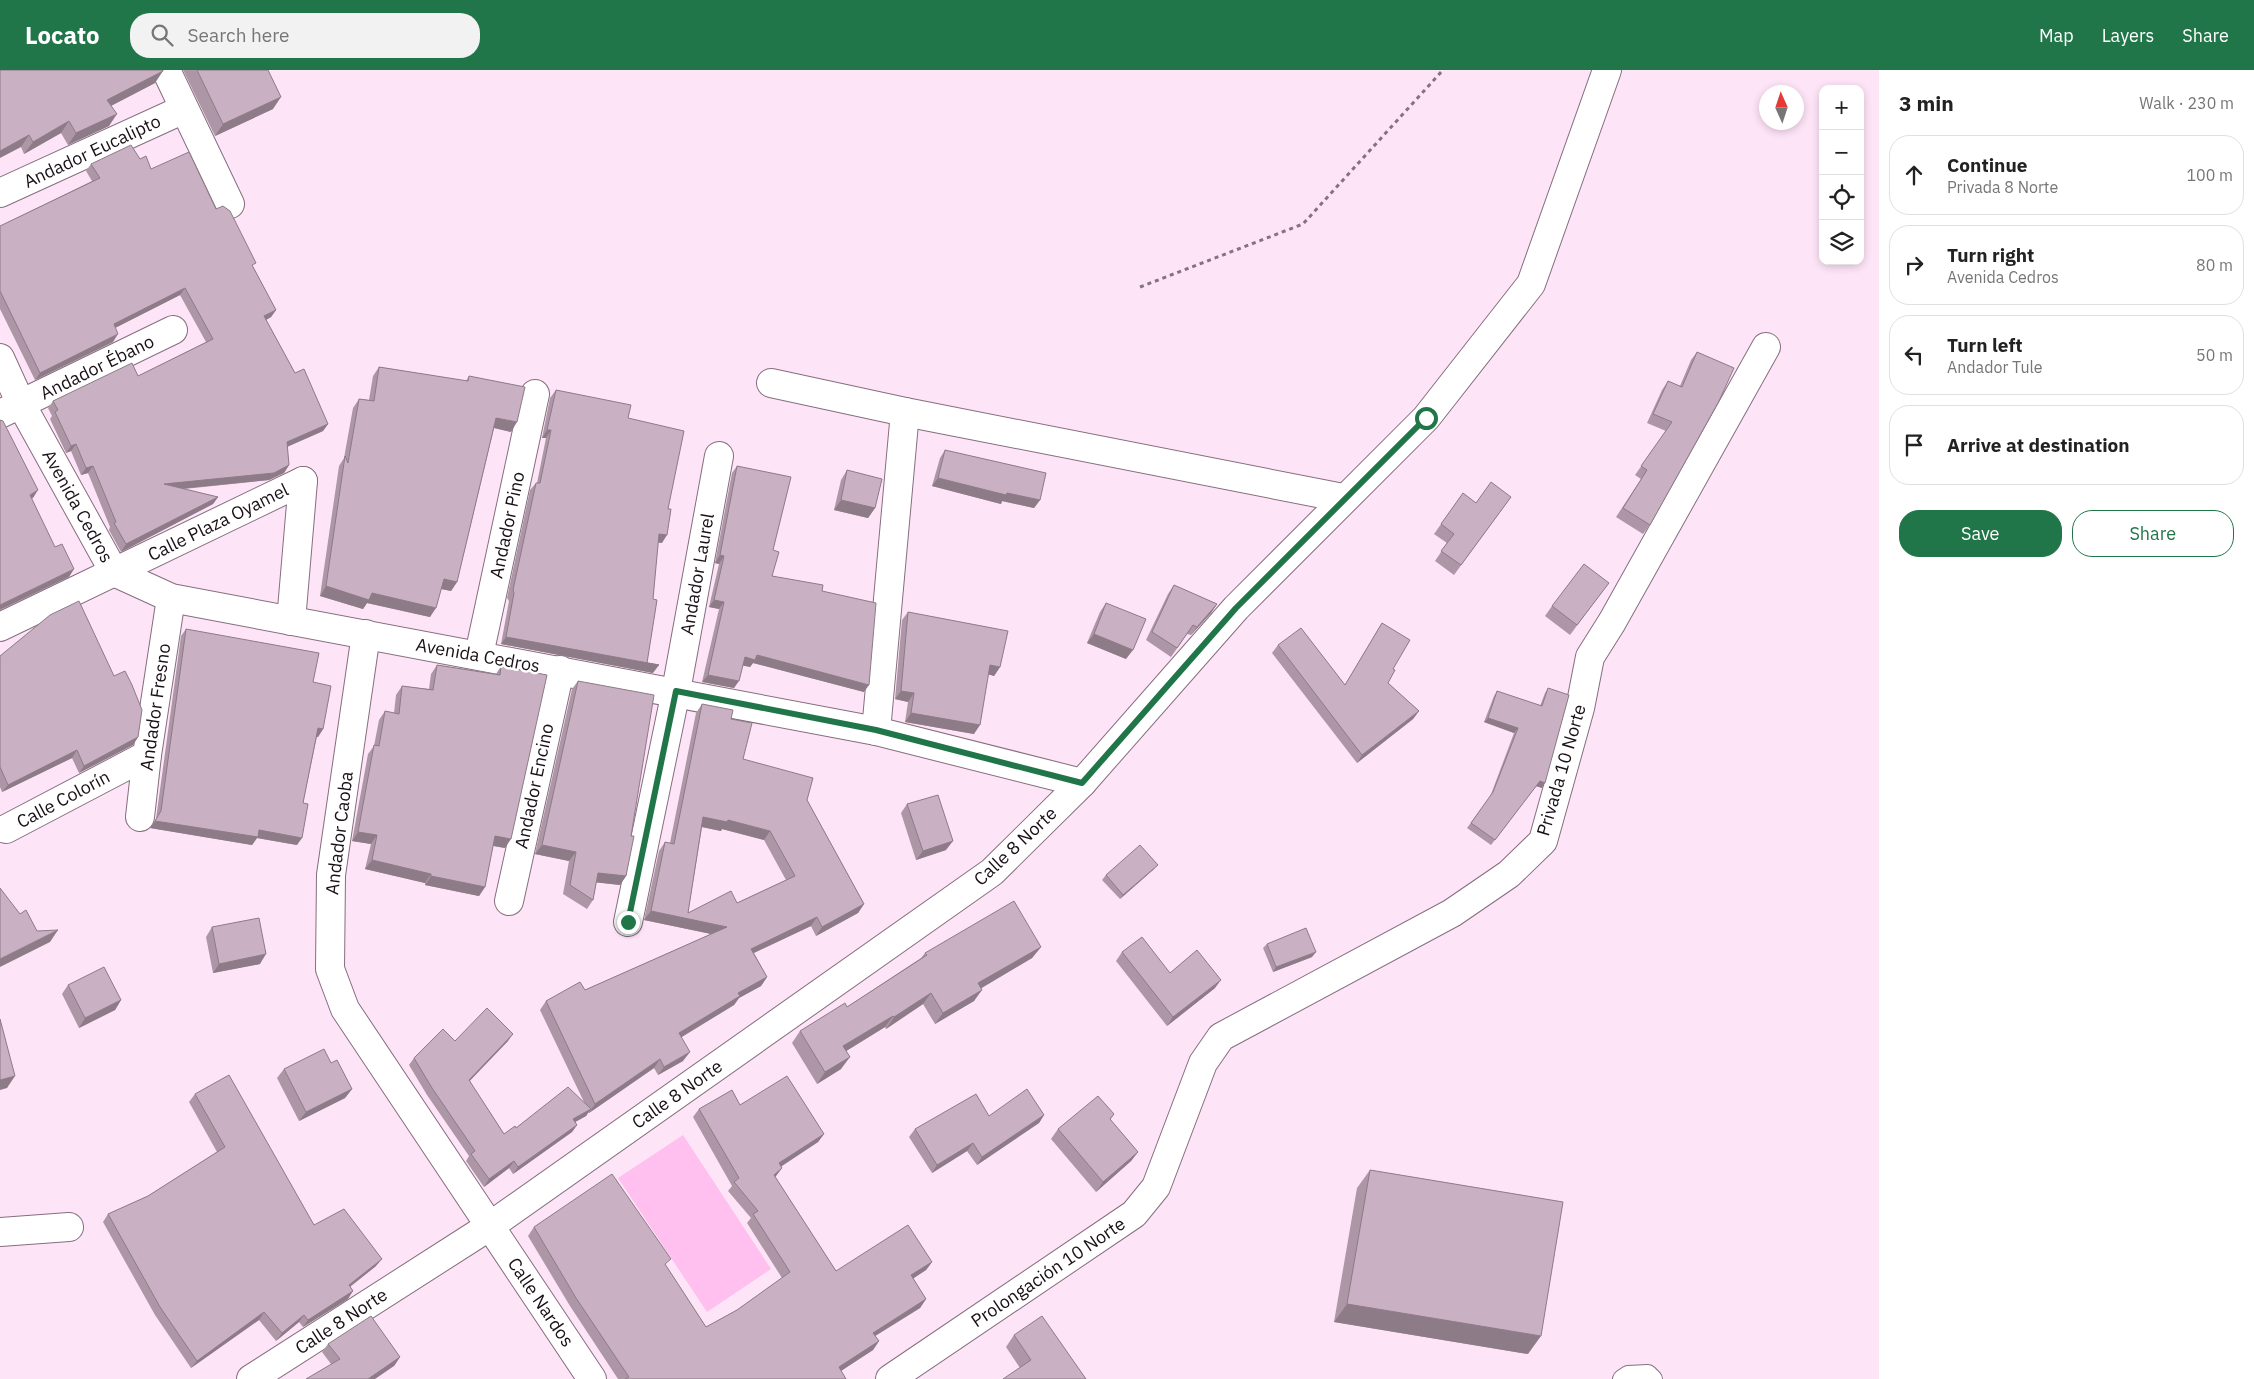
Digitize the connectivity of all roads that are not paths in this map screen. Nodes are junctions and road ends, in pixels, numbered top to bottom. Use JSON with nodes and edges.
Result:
{"nodes":[{"id":1,"x":166,"y":70,"type":"edge"},
{"id":2,"x":1608,"y":70,"type":"edge"},
{"id":3,"x":184,"y":109,"type":"junction"},
{"id":4,"x":0,"y":192,"type":"edge"},
{"id":5,"x":230,"y":204,"type":"dead end"},
{"id":6,"x":173,"y":330,"type":"dead end"},
{"id":7,"x":1766,"y":347,"type":"dead end"},
{"id":8,"x":0,"y":358,"type":"edge"},
{"id":9,"x":771,"y":383,"type":"dead end"},
{"id":10,"x":535,"y":394,"type":"dead end"},
{"id":11,"x":11,"y":409,"type":"edge"},
{"id":12,"x":904,"y":412,"type":"junction"},
{"id":13,"x":719,"y":456,"type":"dead end"},
{"id":14,"x":1343,"y":498,"type":"junction"},
{"id":15,"x":114,"y":572,"type":"junction"},
{"id":16,"x":171,"y":598,"type":"junction"},
{"id":17,"x":291,"y":620,"type":"junction"},
{"id":18,"x":0,"y":627,"type":"edge"},
{"id":19,"x":366,"y":634,"type":"junction"},
{"id":20,"x":479,"y":655,"type":"junction"},
{"id":21,"x":560,"y":670,"type":"junction"},
{"id":22,"x":676,"y":691,"type":"junction"},
{"id":23,"x":876,"y":730,"type":"junction"},
{"id":24,"x":146,"y":756,"type":"junction"},
{"id":25,"x":1082,"y":783,"type":"junction"},
{"id":26,"x":140,"y":817,"type":"dead end"},
{"id":27,"x":6,"y":829,"type":"dead end"},
{"id":28,"x":509,"y":901,"type":"dead end"},
{"id":29,"x":628,"y":922,"type":"dead end"},
{"id":30,"x":1174,"y":1137,"type":"joint"},
{"id":31,"x":490,"y":1226,"type":"junction"},
{"id":32,"x":69,"y":1227,"type":"dead end"},
{"id":33,"x":0,"y":1232,"type":"edge"},
{"id":34,"x":251,"y":1379,"type":"edge"},
{"id":35,"x":592,"y":1379,"type":"edge"},
{"id":36,"x":890,"y":1379,"type":"edge"},
{"id":37,"x":1622,"y":1379,"type":"edge"},
{"id":38,"x":1652,"y":1379,"type":"edge"}],
"edges":[{"from":1,"to":3,"type":"street"},
{"from":2,"to":14,"type":"street","name":"Calle 8 Norte"},
{"from":3,"to":4,"type":"street","name":"Andador Eucalipto"},
{"from":3,"to":5,"type":"street"},
{"from":6,"to":11,"type":"street","name":"Andador Ébano"},
{"from":7,"to":30,"type":"street","name":"Privada 10 Norte"},
{"from":8,"to":11,"type":"street","name":"Avenida Cedros"},
{"from":9,"to":12,"type":"street"},
{"from":10,"to":20,"type":"street","name":"Andador Pino"},
{"from":11,"to":15,"type":"street","name":"Avenida Cedros"},
{"from":12,"to":14,"type":"street"},
{"from":12,"to":23,"type":"street"},
{"from":13,"to":22,"type":"street","name":"Andador Laurel"},
{"from":14,"to":25,"type":"street","name":"Calle 8 Norte"},
{"from":15,"to":16,"type":"street","name":"Avenida Cedros"},
{"from":15,"to":17,"type":"street","name":"Calle Plaza Oyamel"},
{"from":15,"to":18,"type":"street"},
{"from":16,"to":17,"type":"street","name":"Avenida Cedros"},
{"from":16,"to":24,"type":"street","name":"Andador Fresno"},
{"from":17,"to":19,"type":"street","name":"Avenida Cedros"},
{"from":19,"to":20,"type":"street","name":"Avenida Cedros"},
{"from":19,"to":31,"type":"street","name":"Andador Caoba"},
{"from":20,"to":21,"type":"street","name":"Avenida Cedros"},
{"from":21,"to":22,"type":"street","name":"Avenida Cedros"},
{"from":21,"to":28,"type":"street","name":"Andador Encino"},
{"from":22,"to":23,"type":"street","name":"Avenida Cedros"},
{"from":22,"to":29,"type":"street","name":"Andador Laurel"},
{"from":23,"to":25,"type":"street","name":"Avenida Cedros"},
{"from":24,"to":26,"type":"street","name":"Andador Fresno"},
{"from":24,"to":27,"type":"street","name":"Calle Colorín"},
{"from":25,"to":31,"type":"street","name":"Calle 8 Norte"},
{"from":30,"to":36,"type":"street","name":"Prolongación 10 Norte"},
{"from":31,"to":34,"type":"street","name":"Calle 8 Norte"},
{"from":31,"to":35,"type":"street","name":"Calle Nardos"},
{"from":32,"to":33,"type":"street"},
{"from":37,"to":38,"type":"lane"}]}
